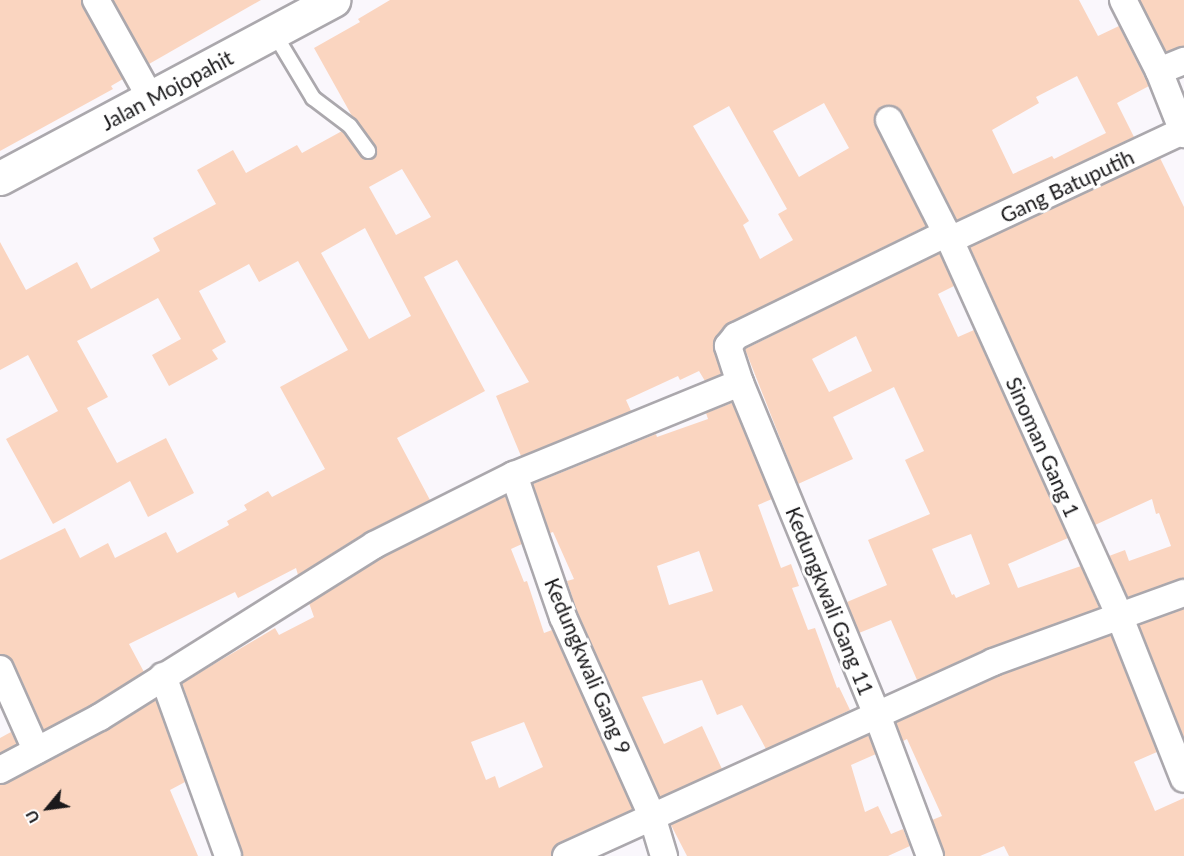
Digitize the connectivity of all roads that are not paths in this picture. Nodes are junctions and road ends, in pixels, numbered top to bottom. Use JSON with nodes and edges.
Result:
{"nodes":[{"id":1,"x":96,"y":0,"type":"edge"},
{"id":2,"x":333,"y":0,"type":"edge"},
{"id":3,"x":1123,"y":0,"type":"edge"},
{"id":4,"x":274,"y":33,"type":"junction"},
{"id":5,"x":1184,"y":61,"type":"edge"},
{"id":6,"x":1159,"y":71,"type":"junction"},
{"id":7,"x":151,"y":99,"type":"junction"},
{"id":8,"x":889,"y":120,"type":"dead end"},
{"id":9,"x":1184,"y":133,"type":"edge"},
{"id":10,"x":369,"y":151,"type":"dead end"},
{"id":11,"x":0,"y":178,"type":"edge"},
{"id":12,"x":948,"y":236,"type":"junction"},
{"id":13,"x":728,"y":346,"type":"joint"},
{"id":14,"x":740,"y":383,"type":"junction"},
{"id":15,"x":514,"y":475,"type":"junction"},
{"id":16,"x":1184,"y":593,"type":"edge"},
{"id":17,"x":1119,"y":615,"type":"junction"},
{"id":18,"x":0,"y":669,"type":"edge"},
{"id":19,"x":163,"y":676,"type":"junction"},
{"id":20,"x":877,"y":715,"type":"junction"},
{"id":21,"x":36,"y":750,"type":"junction"},
{"id":22,"x":0,"y":770,"type":"edge"},
{"id":23,"x":1184,"y":779,"type":"edge"},
{"id":24,"x":652,"y":816,"type":"junction"},
{"id":25,"x":228,"y":856,"type":"edge"},
{"id":26,"x":566,"y":856,"type":"edge"},
{"id":27,"x":664,"y":856,"type":"edge"},
{"id":28,"x":930,"y":856,"type":"edge"}],
"edges":[{"from":1,"to":7,"type":"street"},
{"from":2,"to":4,"type":"main road","name":"Jalan Mojopahit"},
{"from":3,"to":6,"type":"street"},
{"from":4,"to":7,"type":"main road","name":"Jalan Mojopahit"},
{"from":4,"to":10,"type":"lane"},
{"from":5,"to":6,"type":"street"},
{"from":6,"to":9,"type":"street"},
{"from":7,"to":11,"type":"main road","name":"Jalan Mojopahit"},
{"from":8,"to":12,"type":"street","name":"Sinoman Gang 1"},
{"from":9,"to":12,"type":"street","name":"Gang Batuputih"},
{"from":12,"to":13,"type":"street","name":"Gang Batuputih"},
{"from":12,"to":17,"type":"street","name":"Sinoman Gang 1"},
{"from":13,"to":14,"type":"street","name":"Kedungkwali Gang 11"},
{"from":14,"to":15,"type":"street"},
{"from":14,"to":20,"type":"street","name":"Kedungkwali Gang 11"},
{"from":15,"to":19,"type":"street"},
{"from":15,"to":24,"type":"street","name":"Kedungkwali Gang 9"},
{"from":16,"to":17,"type":"street"},
{"from":17,"to":20,"type":"street"},
{"from":17,"to":23,"type":"street","name":"Sinoman Gang 1"},
{"from":18,"to":21,"type":"street"},
{"from":19,"to":21,"type":"street"},
{"from":19,"to":25,"type":"street"},
{"from":20,"to":24,"type":"street"},
{"from":20,"to":28,"type":"street","name":"Kedungkwali Gang 11"},
{"from":21,"to":22,"type":"street"},
{"from":24,"to":26,"type":"street"},
{"from":24,"to":27,"type":"street","name":"Kedungkwali Gang 9"}]}
